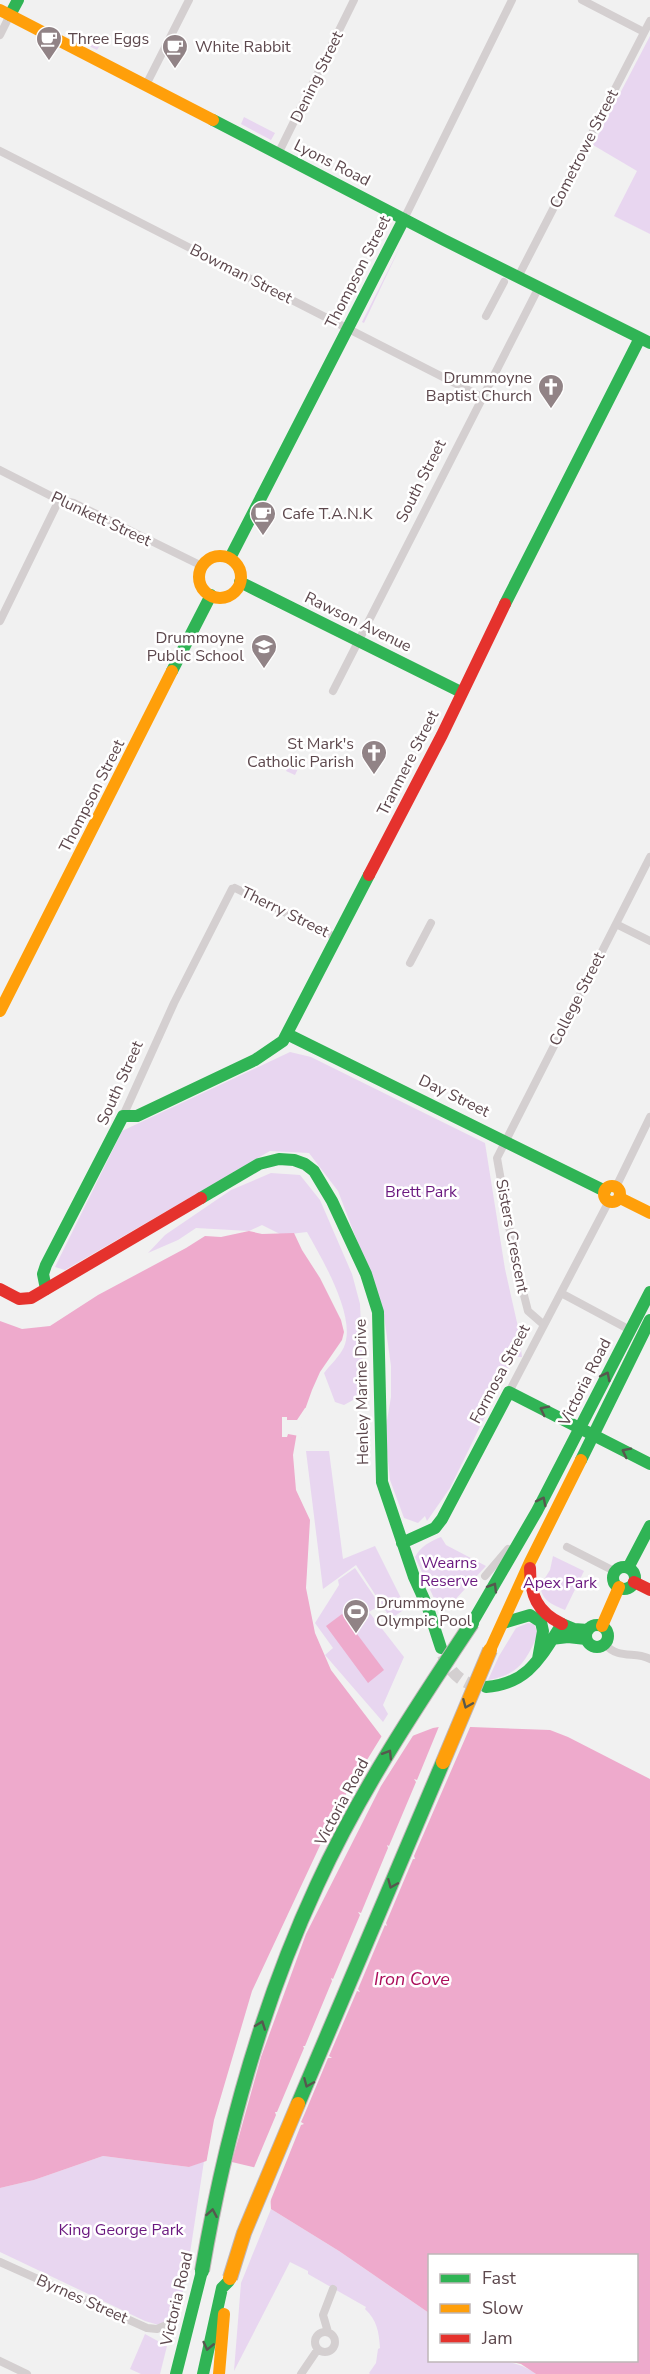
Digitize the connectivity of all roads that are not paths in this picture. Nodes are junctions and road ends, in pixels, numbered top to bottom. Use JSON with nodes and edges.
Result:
{"nodes":[{"id":1,"x":18,"y":0,"type":"edge"},
{"id":2,"x":189,"y":0,"type":"edge"},
{"id":3,"x":354,"y":0,"type":"edge"},
{"id":4,"x":512,"y":0,"type":"edge"},
{"id":5,"x":582,"y":0,"type":"edge"},
{"id":6,"x":5,"y":13,"type":"edge"},
{"id":7,"x":650,"y":21,"type":"edge"},
{"id":8,"x":645,"y":32,"type":"junction"},
{"id":9,"x":0,"y":36,"type":"edge"},
{"id":10,"x":146,"y":85,"type":"junction"},
{"id":11,"x":0,"y":151,"type":"edge"},
{"id":12,"x":278,"y":154,"type":"junction"},
{"id":13,"x":404,"y":219,"type":"junction"},
{"id":14,"x":518,"y":277,"type":"junction"},
{"id":15,"x":504,"y":282,"type":"dead end"},
{"id":16,"x":539,"y":287,"type":"junction"},
{"id":17,"x":486,"y":316,"type":"dead end"},
{"id":18,"x":348,"y":328,"type":"junction"},
{"id":19,"x":645,"y":341,"type":"edge"},
{"id":20,"x":482,"y":397,"type":"junction"},
{"id":21,"x":0,"y":470,"type":"edge"},
{"id":22,"x":59,"y":500,"type":"junction"},
{"id":23,"x":230,"y":558,"type":"junction"},
{"id":24,"x":199,"y":565,"type":"junction"},
{"id":25,"x":240,"y":582,"type":"junction"},
{"id":26,"x":211,"y":595,"type":"junction"},
{"id":27,"x":0,"y":621,"type":"edge"},
{"id":28,"x":358,"y":641,"type":"junction"},
{"id":29,"x":333,"y":690,"type":"dead end"},
{"id":30,"x":461,"y":692,"type":"junction"},
{"id":31,"x":650,"y":857,"type":"edge"},
{"id":32,"x":234,"y":889,"type":"joint"},
{"id":33,"x":431,"y":923,"type":"dead end"},
{"id":34,"x":616,"y":924,"type":"junction"},
{"id":35,"x":335,"y":937,"type":"junction"},
{"id":36,"x":650,"y":941,"type":"edge"},
{"id":37,"x":410,"y":963,"type":"dead end"},
{"id":38,"x":0,"y":1011,"type":"edge"},
{"id":39,"x":287,"y":1034,"type":"junction"},
{"id":40,"x":123,"y":1116,"type":"junction"},
{"id":41,"x":650,"y":1117,"type":"edge"},
{"id":42,"x":504,"y":1140,"type":"junction"},
{"id":43,"x":612,"y":1194,"type":"junction"},
{"id":44,"x":650,"y":1213,"type":"edge"},
{"id":45,"x":0,"y":1289,"type":"edge"},
{"id":46,"x":46,"y":1290,"type":"junction"},
{"id":47,"x":650,"y":1292,"type":"edge"},
{"id":48,"x":561,"y":1293,"type":"junction"},
{"id":49,"x":544,"y":1325,"type":"junction"},
{"id":50,"x":649,"y":1325,"type":"edge"},
{"id":51,"x":630,"y":1330,"type":"junction"},
{"id":52,"x":509,"y":1392,"type":"junction"},
{"id":53,"x":580,"y":1428,"type":"junction"},
{"id":54,"x":593,"y":1435,"type":"junction"},
{"id":55,"x":650,"y":1464,"type":"edge"},
{"id":56,"x":650,"y":1526,"type":"edge"},
{"id":57,"x":402,"y":1544,"type":"junction"},
{"id":58,"x":567,"y":1547,"type":"dead end"},
{"id":59,"x":510,"y":1548,"type":"dead end"},
{"id":60,"x":530,"y":1562,"type":"junction"},
{"id":61,"x":622,"y":1570,"type":"junction"},
{"id":62,"x":485,"y":1576,"type":"dead end"},
{"id":63,"x":634,"y":1582,"type":"junction"},
{"id":64,"x":619,"y":1587,"type":"junction"},
{"id":65,"x":650,"y":1590,"type":"edge"},
{"id":66,"x":503,"y":1623,"type":"junction"},
{"id":67,"x":562,"y":1624,"type":"junction"},
{"id":68,"x":592,"y":1632,"type":"junction"},
{"id":69,"x":551,"y":1640,"type":"junction"},
{"id":70,"x":604,"y":1644,"type":"joint"},
{"id":71,"x":441,"y":1648,"type":"tunnel mouth"},
{"id":72,"x":538,"y":1659,"type":"junction"},
{"id":73,"x":650,"y":1659,"type":"edge"},
{"id":74,"x":486,"y":1687,"type":"tunnel mouth"},
{"id":75,"x":0,"y":2262,"type":"edge"},
{"id":76,"x":201,"y":2276,"type":"junction"},
{"id":77,"x":230,"y":2280,"type":"junction"},
{"id":78,"x":333,"y":2289,"type":"dead end"},
{"id":79,"x":164,"y":2326,"type":"dead end"},
{"id":80,"x":328,"y":2332,"type":"junction"},
{"id":81,"x":318,"y":2349,"type":"junction"},
{"id":82,"x":0,"y":2361,"type":"edge"},
{"id":83,"x":27,"y":2374,"type":"edge"},
{"id":84,"x":176,"y":2374,"type":"edge"},
{"id":85,"x":186,"y":2374,"type":"edge"},
{"id":86,"x":203,"y":2374,"type":"edge"},
{"id":87,"x":219,"y":2374,"type":"edge"},
{"id":88,"x":301,"y":2374,"type":"edge"}],
"edges":[{"from":1,"to":6,"type":"main road"},
{"from":2,"to":10,"type":"street"},
{"from":3,"to":12,"type":"street","name":"Dening Street"},
{"from":4,"to":13,"type":"street","name":"Thompson Street"},
{"from":5,"to":8,"type":"street"},
{"from":6,"to":9,"type":"street"},
{"from":6,"to":10,"type":"main road","name":"Lyons Road"},
{"from":7,"to":8,"type":"street","name":"Cometrowe Street"},
{"from":8,"to":14,"type":"street","name":"Cometrowe Street"},
{"from":10,"to":12,"type":"main road","name":"Lyons Road"},
{"from":11,"to":18,"type":"street","name":"Bowman Street"},
{"from":12,"to":13,"type":"main road","name":"Lyons Road"},
{"from":13,"to":14,"type":"main road","name":"Lyons Road"},
{"from":13,"to":18,"type":"main road","name":"Thompson Street"},
{"from":14,"to":16,"type":"main road","name":"Lyons Road"},
{"from":15,"to":17,"type":"street"},
{"from":16,"to":19,"type":"main road","name":"Lyons Road"},
{"from":16,"to":20,"type":"street","name":"South Street"},
{"from":18,"to":20,"type":"street","name":"Bowman Street"},
{"from":18,"to":23,"type":"main road","name":"Thompson Street"},
{"from":19,"to":30,"type":"main road","name":"Tranmere Street"},
{"from":20,"to":28,"type":"street","name":"South Street"},
{"from":21,"to":22,"type":"street","name":"Plunkett Street"},
{"from":22,"to":24,"type":"street","name":"Plunkett Street"},
{"from":22,"to":27,"type":"street"},
{"from":23,"to":24,"type":"main road"},
{"from":23,"to":25,"type":"main road"},
{"from":24,"to":26,"type":"main road"},
{"from":25,"to":26,"type":"main road"},
{"from":25,"to":28,"type":"main road","name":"Rawson Avenue"},
{"from":26,"to":38,"type":"main road","name":"Thompson Street"},
{"from":28,"to":29,"type":"street","name":"South Street"},
{"from":28,"to":30,"type":"main road","name":"Rawson Avenue"},
{"from":30,"to":35,"type":"main road","name":"Tranmere Street"},
{"from":31,"to":34,"type":"street","name":"College Street"},
{"from":32,"to":35,"type":"street","name":"Therry Street"},
{"from":32,"to":40,"type":"street","name":"South Street"},
{"from":33,"to":37,"type":"street"},
{"from":34,"to":36,"type":"street"},
{"from":34,"to":42,"type":"street","name":"College Street"},
{"from":35,"to":39,"type":"main road","name":"Tranmere Street"},
{"from":39,"to":40,"type":"main road","name":"Tranmere Street"},
{"from":39,"to":42,"type":"main road","name":"Day Street"},
{"from":40,"to":46,"type":"main road","name":"South Street"},
{"from":41,"to":43,"type":"street","name":"Formosa Street"},
{"from":42,"to":43,"type":"main road","name":"Day Street"},
{"from":42,"to":49,"type":"street","name":"Sisters Crescent"},
{"from":43,"to":44,"type":"main road","name":"Day Street"},
{"from":43,"to":48,"type":"street","name":"Formosa Street"},
{"from":45,"to":46,"type":"main road","name":"Henley Marine Drive"},
{"from":46,"to":57,"type":"main road","name":"Henley Marine Drive"},
{"from":47,"to":51,"type":"main road","name":"Victoria Road"},
{"from":48,"to":49,"type":"street","name":"Formosa Street"},
{"from":48,"to":51,"type":"street"},
{"from":49,"to":52,"type":"street","name":"Formosa Street"},
{"from":50,"to":54,"type":"main road","name":"Victoria Road"},
{"from":53,"to":51,"type":"main road","name":"Victoria Road","one_way":true},
{"from":53,"to":52,"type":"main road","one_way":true},
{"from":52,"to":57,"type":"main road","name":"Formosa Street"},
{"from":53,"to":54,"type":"main road"},
{"from":76,"to":53,"type":"main road","name":"Victoria Road","one_way":true,"bridge":true},
{"from":55,"to":54,"type":"main road","one_way":true},
{"from":54,"to":60,"type":"main road","name":"Victoria Road"},
{"from":56,"to":61,"type":"main road"},
{"from":57,"to":71,"type":"main road","name":"Henley Marine Drive"},
{"from":58,"to":61,"type":"street"},
{"from":59,"to":62,"type":"street"},
{"from":60,"to":66,"type":"main road","name":"Victoria Road"},
{"from":60,"to":67,"type":"main road"},
{"from":61,"to":63,"type":"main road"},
{"from":61,"to":64,"type":"main road"},
{"from":63,"to":64,"type":"main road"},
{"from":63,"to":65,"type":"main road"},
{"from":64,"to":68,"type":"main road"},
{"from":66,"to":72,"type":"main road"},
{"from":66,"to":77,"type":"main road","name":"Victoria Road","one_way":true,"bridge":true},
{"from":67,"to":68,"type":"main road"},
{"from":67,"to":69,"type":"main road"},
{"from":68,"to":69,"type":"main road"},
{"from":68,"to":70,"type":"main road"},
{"from":69,"to":72,"type":"main road"},
{"from":70,"to":73,"type":"street"},
{"from":72,"to":74,"type":"main road"},
{"from":75,"to":79,"type":"street","name":"Byrnes Street"},
{"from":76,"to":84,"type":"main road","name":"Victoria Road"},
{"from":76,"to":85,"type":"main road"},
{"from":77,"to":86,"type":"main road","one_way":true},
{"from":77,"to":87,"type":"main road","name":"Victoria Road"},
{"from":78,"to":80,"type":"street"},
{"from":80,"to":81,"type":"street"},
{"from":80,"to":81,"type":"street"},
{"from":81,"to":88,"type":"street"},
{"from":82,"to":83,"type":"street"}]}
